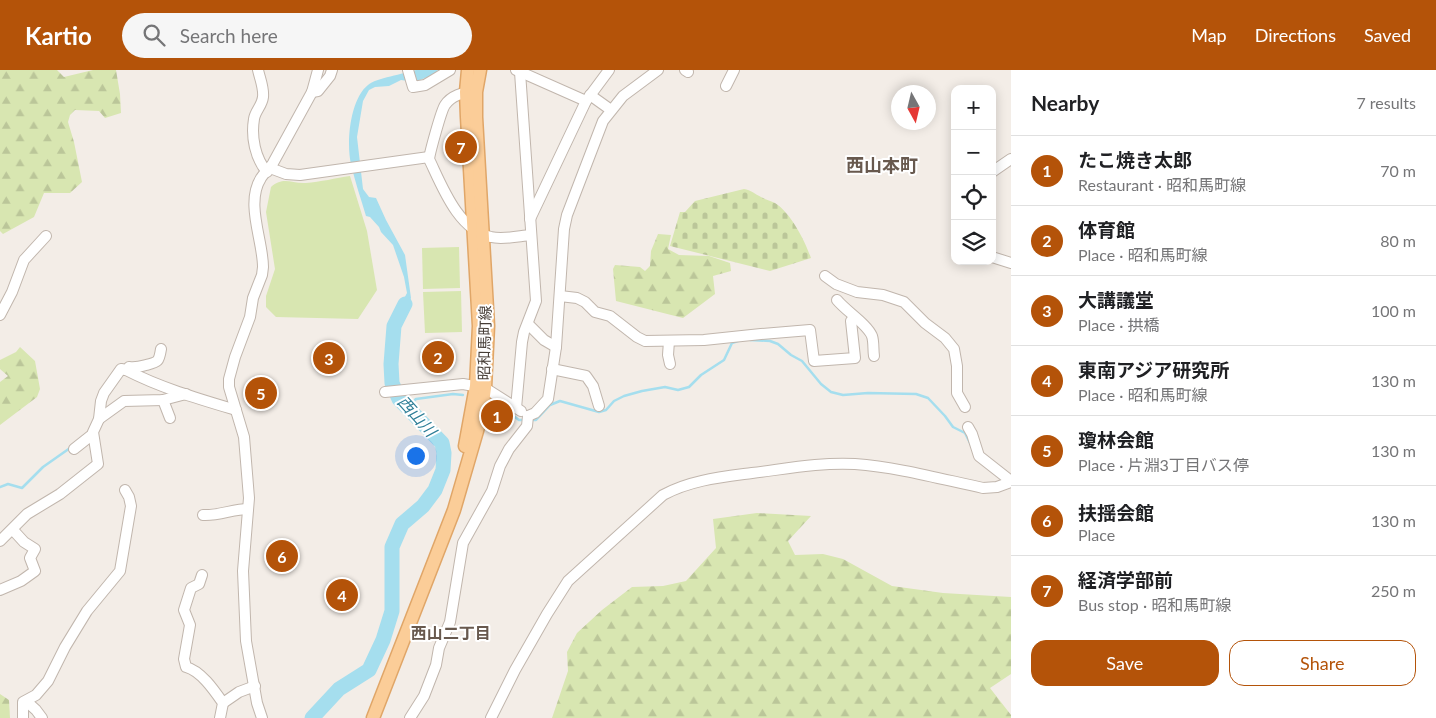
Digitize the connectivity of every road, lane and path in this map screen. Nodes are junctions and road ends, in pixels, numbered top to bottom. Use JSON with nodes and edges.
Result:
{"nodes":[{"id":1,"x":258,"y":70,"type":"edge"},
{"id":2,"x":318,"y":70,"type":"edge"},
{"id":3,"x":332,"y":70,"type":"edge"},
{"id":4,"x":408,"y":70,"type":"edge"},
{"id":5,"x":450,"y":70,"type":"edge"},
{"id":6,"x":468,"y":70,"type":"edge"},
{"id":7,"x":480,"y":70,"type":"edge"},
{"id":8,"x":610,"y":70,"type":"edge"},
{"id":9,"x":658,"y":70,"type":"edge"},
{"id":10,"x":734,"y":70,"type":"edge"},
{"id":11,"x":518,"y":71,"type":"edge"},
{"id":12,"x":726,"y":86,"type":"dead end"},
{"id":13,"x":312,"y":92,"type":"junction"},
{"id":14,"x":471,"y":92,"type":"junction"},
{"id":15,"x":588,"y":98,"type":"junction"},
{"id":16,"x":611,"y":110,"type":"junction"},
{"id":17,"x":429,"y":157,"type":"junction"},
{"id":18,"x":1011,"y":159,"type":"edge"},
{"id":19,"x":996,"y":169,"type":"edge"},
{"id":20,"x":269,"y":170,"type":"junction"},
{"id":21,"x":530,"y":220,"type":"junction"},
{"id":22,"x":478,"y":231,"type":"junction"},
{"id":23,"x":530,"y":235,"type":"junction"},
{"id":24,"x":46,"y":236,"type":"dead end"},
{"id":25,"x":996,"y":258,"type":"edge"},
{"id":26,"x":1011,"y":263,"type":"edge"},
{"id":27,"x":825,"y":276,"type":"dead end"},
{"id":28,"x":560,"y":296,"type":"junction"},
{"id":29,"x":837,"y":300,"type":"dead end"},
{"id":30,"x":0,"y":315,"type":"edge"},
{"id":31,"x":851,"y":321,"type":"dead end"},
{"id":32,"x":528,"y":324,"type":"junction"},
{"id":33,"x":669,"y":341,"type":"junction"},
{"id":34,"x":556,"y":347,"type":"junction"},
{"id":35,"x":161,"y":349,"type":"dead end"},
{"id":36,"x":874,"y":356,"type":"dead end"},
{"id":37,"x":670,"y":364,"type":"dead end"},
{"id":38,"x":552,"y":369,"type":"junction"},
{"id":39,"x":126,"y":370,"type":"junction"},
{"id":40,"x":480,"y":387,"type":"junction"},
{"id":41,"x":385,"y":392,"type":"dead end"},
{"id":42,"x":186,"y":394,"type":"junction"},
{"id":43,"x":163,"y":400,"type":"junction"},
{"id":44,"x":599,"y":406,"type":"dead end"},
{"id":45,"x":965,"y":407,"type":"dead end"},
{"id":46,"x":516,"y":408,"type":"junction"},
{"id":47,"x":236,"y":410,"type":"junction"},
{"id":48,"x":170,"y":418,"type":"dead end"},
{"id":49,"x":528,"y":418,"type":"junction"},
{"id":50,"x":99,"y":419,"type":"junction"},
{"id":51,"x":968,"y":427,"type":"dead end"},
{"id":52,"x":93,"y":434,"type":"junction"},
{"id":53,"x":74,"y":450,"type":"dead end"},
{"id":54,"x":1011,"y":481,"type":"edge"},
{"id":55,"x":125,"y":490,"type":"dead end"},
{"id":56,"x":248,"y":509,"type":"junction"},
{"id":57,"x":204,"y":515,"type":"dead end"},
{"id":58,"x":13,"y":530,"type":"junction"},
{"id":59,"x":0,"y":541,"type":"edge"},
{"id":60,"x":202,"y":575,"type":"dead end"},
{"id":61,"x":0,"y":590,"type":"edge"},
{"id":62,"x":255,"y":686,"type":"junction"},
{"id":63,"x":26,"y":701,"type":"junction"},
{"id":64,"x":223,"y":703,"type":"junction"},
{"id":65,"x":260,"y":717,"type":"edge"},
{"id":66,"x":23,"y":718,"type":"edge"},
{"id":67,"x":42,"y":718,"type":"edge"},
{"id":68,"x":220,"y":718,"type":"edge"},
{"id":69,"x":365,"y":718,"type":"edge"},
{"id":70,"x":373,"y":718,"type":"edge"},
{"id":71,"x":410,"y":718,"type":"edge"},
{"id":72,"x":491,"y":718,"type":"edge"}],
"edges":[{"from":1,"to":20,"type":"street"},
{"from":2,"to":13,"type":"street"},
{"from":3,"to":13,"type":"street"},
{"from":4,"to":5,"type":"street"},
{"from":6,"to":14,"type":"main road","name":"昭和馬町線"},
{"from":7,"to":14,"type":"main road","name":"昭和馬町線"},
{"from":8,"to":15,"type":"street"},
{"from":9,"to":16,"type":"street"},
{"from":10,"to":12,"type":"street"},
{"from":11,"to":15,"type":"street"},
{"from":11,"to":21,"type":"street"},
{"from":13,"to":20,"type":"street"},
{"from":14,"to":17,"type":"street"},
{"from":14,"to":22,"type":"main road","name":"昭和馬町線"},
{"from":15,"to":16,"type":"street"},
{"from":15,"to":21,"type":"street"},
{"from":16,"to":28,"type":"street"},
{"from":17,"to":20,"type":"street"},
{"from":17,"to":22,"type":"street"},
{"from":18,"to":19,"type":"street"},
{"from":20,"to":47,"type":"street"},
{"from":21,"to":23,"type":"street"},
{"from":22,"to":23,"type":"street"},
{"from":22,"to":40,"type":"main road","name":"昭和馬町線"},
{"from":23,"to":32,"type":"street"},
{"from":24,"to":30,"type":"street"},
{"from":25,"to":26,"type":"street"},
{"from":27,"to":45,"type":"street"},
{"from":28,"to":33,"type":"street"},
{"from":28,"to":34,"type":"street"},
{"from":29,"to":36,"type":"street"},
{"from":31,"to":33,"type":"street"},
{"from":32,"to":34,"type":"street"},
{"from":32,"to":46,"type":"street"},
{"from":33,"to":37,"type":"street"},
{"from":34,"to":38,"type":"street"},
{"from":35,"to":39,"type":"street"},
{"from":38,"to":44,"type":"street"},
{"from":38,"to":49,"type":"street"},
{"from":39,"to":42,"type":"street"},
{"from":39,"to":50,"type":"street"},
{"from":40,"to":41,"type":"street"},
{"from":40,"to":46,"type":"street"},
{"from":40,"to":69,"type":"main road","name":"昭和馬町線"},
{"from":40,"to":70,"type":"main road","name":"昭和馬町線"},
{"from":42,"to":43,"type":"street"},
{"from":42,"to":47,"type":"street"},
{"from":43,"to":48,"type":"street"},
{"from":43,"to":50,"type":"street"},
{"from":46,"to":49,"type":"street"},
{"from":47,"to":56,"type":"street"},
{"from":49,"to":71,"type":"street"},
{"from":50,"to":52,"type":"street"},
{"from":51,"to":54,"type":"street"},
{"from":52,"to":53,"type":"street"},
{"from":52,"to":58,"type":"street"},
{"from":54,"to":72,"type":"street"},
{"from":55,"to":63,"type":"street"},
{"from":56,"to":57,"type":"street"},
{"from":56,"to":62,"type":"street"},
{"from":58,"to":59,"type":"street"},
{"from":58,"to":61,"type":"street"},
{"from":60,"to":64,"type":"street"},
{"from":62,"to":64,"type":"street"},
{"from":62,"to":65,"type":"street"},
{"from":63,"to":66,"type":"street"},
{"from":63,"to":67,"type":"street"},
{"from":64,"to":68,"type":"street"}]}
